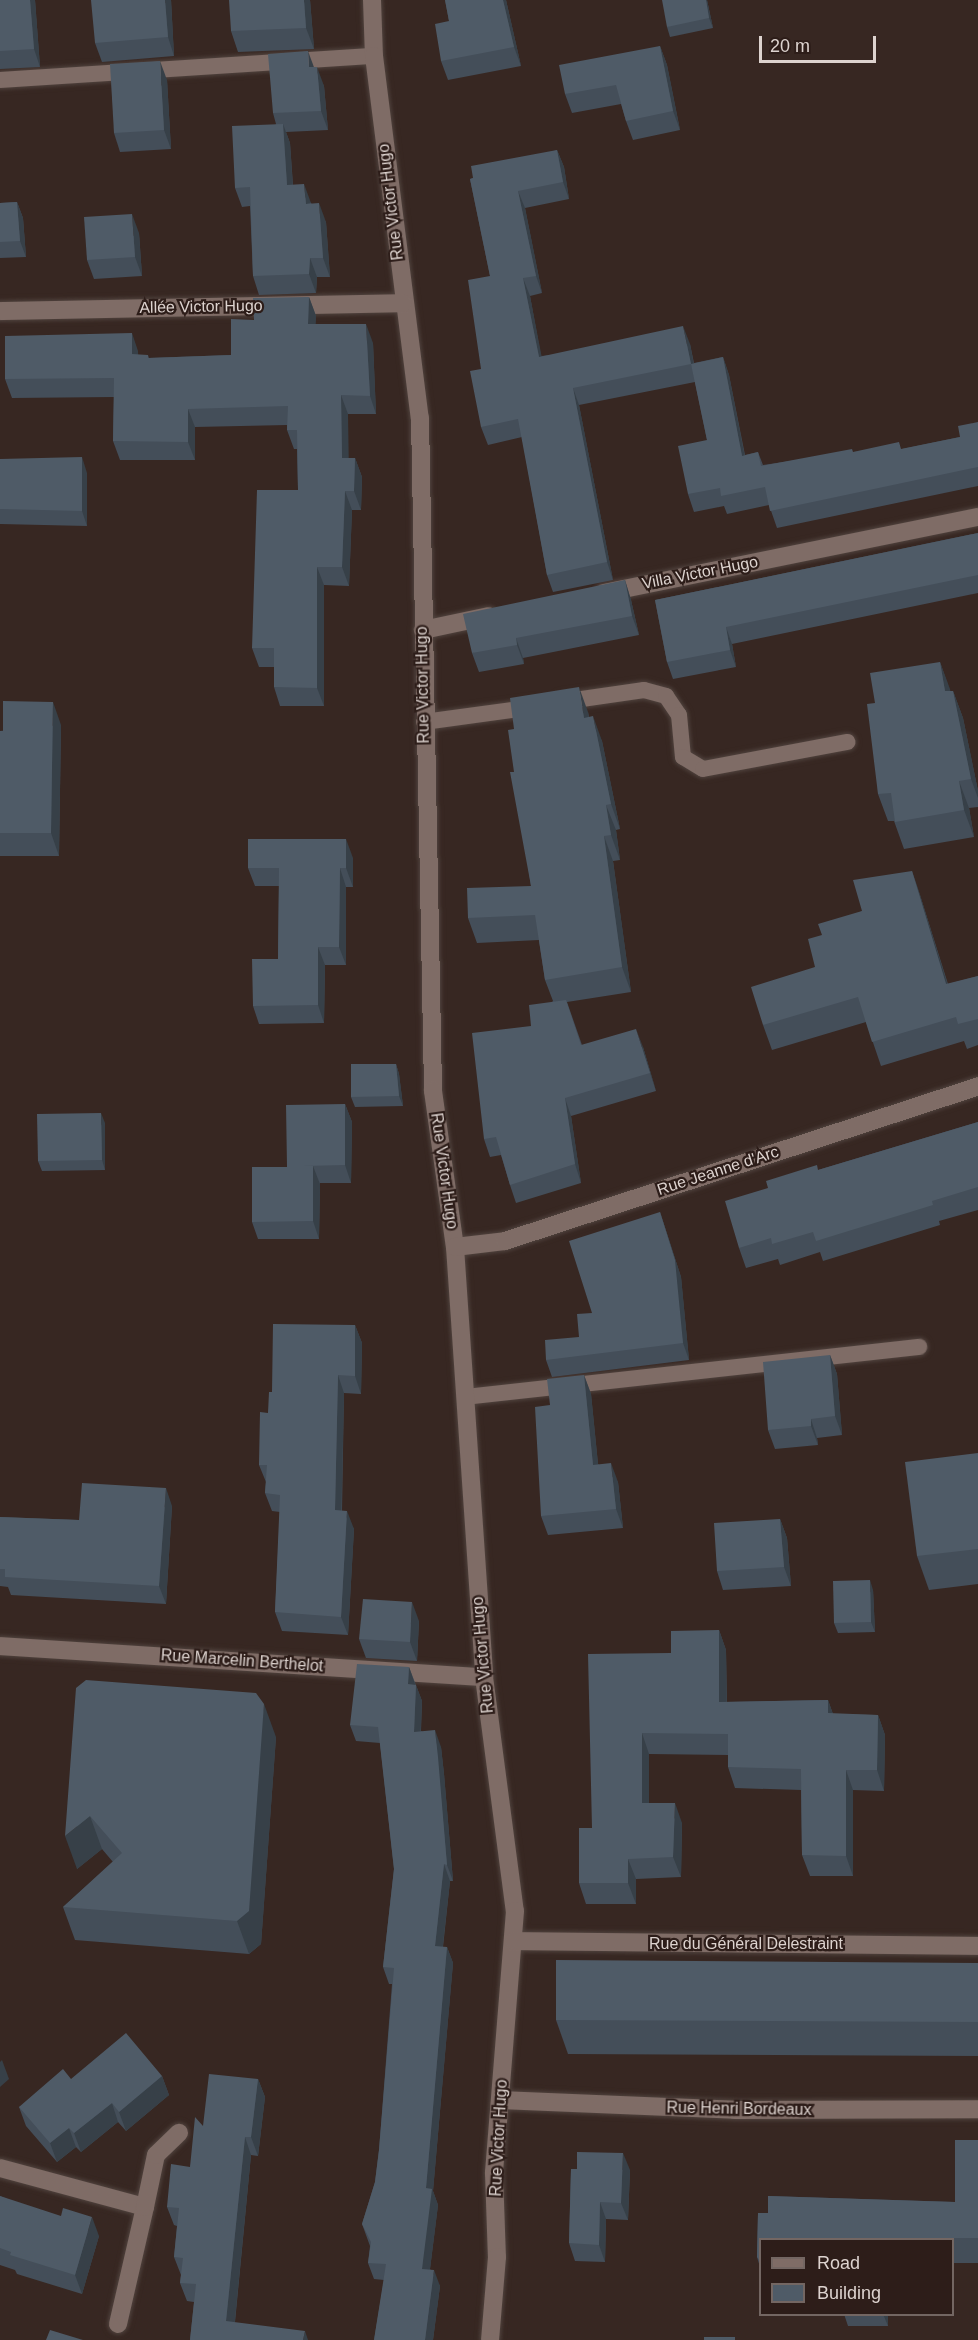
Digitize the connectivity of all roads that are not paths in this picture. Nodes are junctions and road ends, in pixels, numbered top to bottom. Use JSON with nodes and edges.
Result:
{"nodes":[{"id":1,"x":372,"y":0,"type":"edge"},
{"id":2,"x":374,"y":56,"type":"junction"},
{"id":3,"x":0,"y":80,"type":"edge"},
{"id":4,"x":403,"y":303,"type":"junction"},
{"id":5,"x":0,"y":311,"type":"edge"},
{"id":6,"x":978,"y":517,"type":"edge"},
{"id":7,"x":585,"y":597,"type":"edge"},
{"id":8,"x":504,"y":613,"type":"edge"},
{"id":9,"x":423,"y":630,"type":"junction"},
{"id":10,"x":424,"y":723,"type":"junction"},
{"id":11,"x":847,"y":742,"type":"dead end"},
{"id":12,"x":978,"y":1086,"type":"edge"},
{"id":13,"x":455,"y":1247,"type":"junction"},
{"id":14,"x":919,"y":1347,"type":"dead end"},
{"id":15,"x":465,"y":1397,"type":"junction"},
{"id":16,"x":0,"y":1646,"type":"edge"},
{"id":17,"x":484,"y":1677,"type":"junction"},
{"id":18,"x":514,"y":1941,"type":"junction"},
{"id":19,"x":978,"y":1946,"type":"edge"},
{"id":20,"x":500,"y":2100,"type":"junction"},
{"id":21,"x":978,"y":2109,"type":"edge"},
{"id":22,"x":179,"y":2133,"type":"dead end"},
{"id":23,"x":0,"y":2168,"type":"edge"},
{"id":24,"x":145,"y":2207,"type":"junction"},
{"id":25,"x":118,"y":2324,"type":"dead end"},
{"id":26,"x":490,"y":2340,"type":"edge"}],
"edges":[{"from":1,"to":2,"type":"street","name":"Rue Victor Hugo"},
{"from":2,"to":3,"type":"lane"},
{"from":2,"to":4,"type":"street","name":"Rue Victor Hugo"},
{"from":4,"to":5,"type":"street","name":"Allée Victor Hugo"},
{"from":4,"to":9,"type":"street","name":"Rue Victor Hugo"},
{"from":6,"to":7,"type":"street","name":"Villa Victor Hugo"},
{"from":8,"to":9,"type":"street"},
{"from":9,"to":10,"type":"street","name":"Rue Victor Hugo"},
{"from":10,"to":11,"type":"lane"},
{"from":10,"to":13,"type":"street","name":"Rue Victor Hugo"},
{"from":12,"to":13,"type":"street","name":"Rue Jeanne d'Arc"},
{"from":13,"to":15,"type":"street","name":"Rue Victor Hugo"},
{"from":14,"to":15,"type":"lane"},
{"from":15,"to":17,"type":"street","name":"Rue Victor Hugo"},
{"from":16,"to":17,"type":"street","name":"Rue Marcelin Berthelot"},
{"from":17,"to":18,"type":"street","name":"Rue Victor Hugo"},
{"from":18,"to":19,"type":"street","name":"Rue du Général Delestraint"},
{"from":18,"to":20,"type":"street","name":"Rue Victor Hugo"},
{"from":20,"to":21,"type":"street","name":"Rue Henri Bordeaux"},
{"from":20,"to":26,"type":"street","name":"Rue Victor Hugo"},
{"from":22,"to":24,"type":"street"},
{"from":23,"to":24,"type":"street"},
{"from":24,"to":25,"type":"street"}]}
